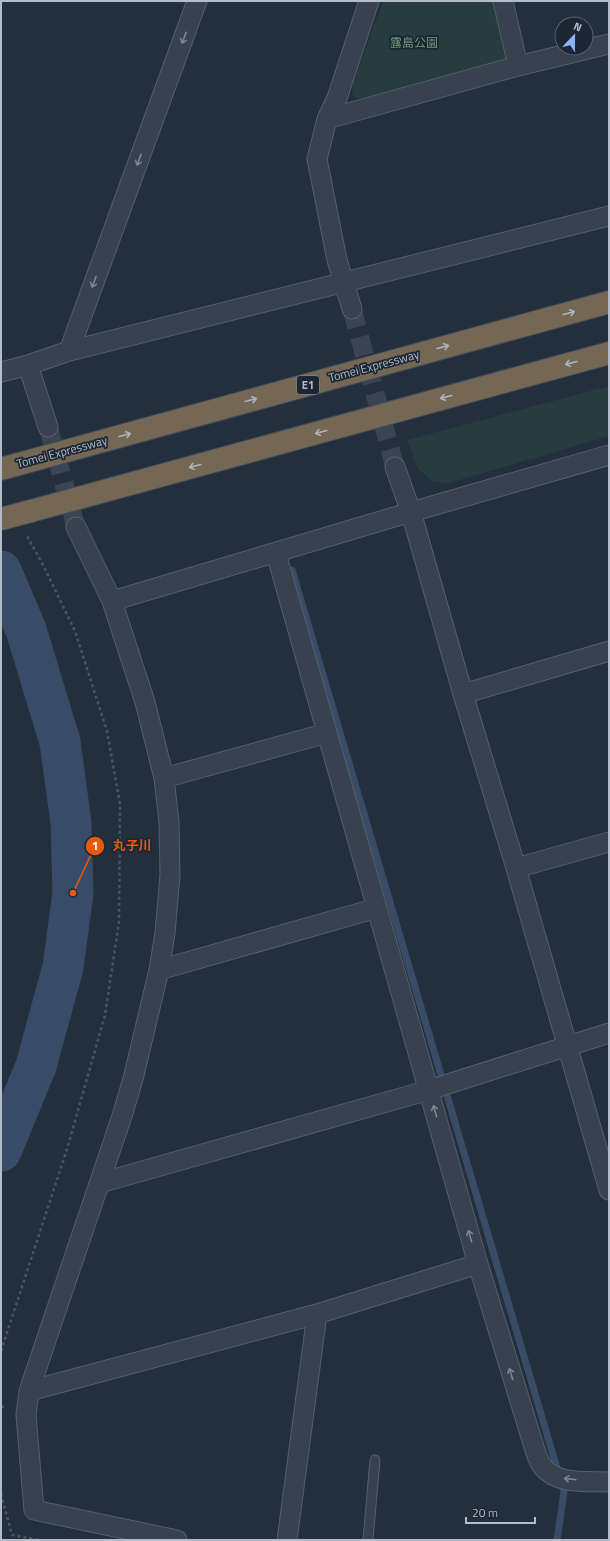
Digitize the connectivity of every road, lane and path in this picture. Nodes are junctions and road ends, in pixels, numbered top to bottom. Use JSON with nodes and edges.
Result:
{"nodes":[{"id":1,"x":197,"y":1,"type":"edge"},
{"id":2,"x":369,"y":1,"type":"edge"},
{"id":3,"x":503,"y":1,"type":"edge"},
{"id":4,"x":609,"y":44,"type":"edge"},
{"id":5,"x":518,"y":66,"type":"junction"},
{"id":6,"x":327,"y":119,"type":"junction"},
{"id":7,"x":609,"y":216,"type":"edge"},
{"id":8,"x":344,"y":282,"type":"junction"},
{"id":9,"x":609,"y":302,"type":"edge"},
{"id":10,"x":352,"y":309,"type":"tunnel mouth"},
{"id":11,"x":69,"y":351,"type":"junction"},
{"id":12,"x":609,"y":353,"type":"edge"},
{"id":13,"x":28,"y":365,"type":"junction"},
{"id":14,"x":1,"y":372,"type":"edge"},
{"id":15,"x":48,"y":427,"type":"tunnel mouth"},
{"id":16,"x":609,"y":455,"type":"edge"},
{"id":17,"x":395,"y":467,"type":"tunnel mouth"},
{"id":18,"x":4,"y":468,"type":"edge"},
{"id":19,"x":411,"y":512,"type":"junction"},
{"id":20,"x":1,"y":519,"type":"edge"},
{"id":21,"x":28,"y":521,"type":"junction"},
{"id":22,"x":76,"y":527,"type":"tunnel mouth"},
{"id":23,"x":276,"y":553,"type":"junction"},
{"id":24,"x":112,"y":601,"type":"junction"},
{"id":25,"x":609,"y":651,"type":"edge"},
{"id":26,"x":463,"y":694,"type":"junction"},
{"id":27,"x":327,"y":733,"type":"junction"},
{"id":28,"x":164,"y":778,"type":"junction"},
{"id":29,"x":609,"y":842,"type":"edge"},
{"id":30,"x":516,"y":868,"type":"junction"},
{"id":31,"x":378,"y":908,"type":"junction"},
{"id":32,"x":159,"y":970,"type":"junction"},
{"id":33,"x":609,"y":1033,"type":"edge"},
{"id":34,"x":567,"y":1045,"type":"junction"},
{"id":35,"x":429,"y":1090,"type":"junction"},
{"id":36,"x":100,"y":1183,"type":"junction"},
{"id":37,"x":609,"y":1190,"type":"edge"},
{"id":38,"x":478,"y":1264,"type":"junction"},
{"id":39,"x":317,"y":1314,"type":"junction"},
{"id":40,"x":1,"y":1351,"type":"edge"},
{"id":41,"x":30,"y":1391,"type":"junction"},
{"id":42,"x":375,"y":1460,"type":"dead end"},
{"id":43,"x":609,"y":1482,"type":"edge"},
{"id":44,"x":1,"y":1494,"type":"edge"},
{"id":45,"x":40,"y":1540,"type":"edge"},
{"id":46,"x":177,"y":1540,"type":"edge"},
{"id":47,"x":287,"y":1540,"type":"edge"},
{"id":48,"x":368,"y":1540,"type":"edge"}],
"edges":[{"from":1,"to":11,"type":"street","one_way":true},
{"from":2,"to":6,"type":"street"},
{"from":3,"to":5,"type":"street"},
{"from":4,"to":5,"type":"street"},
{"from":5,"to":6,"type":"street"},
{"from":6,"to":8,"type":"street"},
{"from":7,"to":8,"type":"street"},
{"from":8,"to":10,"type":"street"},
{"from":8,"to":11,"type":"street"},
{"from":18,"to":9,"type":"highway","name":"Tomei Expressway","number":"E1","one_way":true},
{"from":11,"to":13,"type":"street"},
{"from":12,"to":21,"type":"highway","one_way":true},
{"from":13,"to":14,"type":"street"},
{"from":13,"to":15,"type":"street"},
{"from":16,"to":19,"type":"street"},
{"from":17,"to":19,"type":"street"},
{"from":19,"to":23,"type":"street"},
{"from":19,"to":26,"type":"street"},
{"from":20,"to":21,"type":"highway","bridge":true},
{"from":21,"to":40,"type":"path"},
{"from":22,"to":24,"type":"street"},
{"from":23,"to":24,"type":"street"},
{"from":23,"to":27,"type":"street"},
{"from":24,"to":28,"type":"street"},
{"from":25,"to":26,"type":"street"},
{"from":26,"to":30,"type":"street"},
{"from":27,"to":28,"type":"street"},
{"from":27,"to":31,"type":"street"},
{"from":28,"to":32,"type":"street"},
{"from":29,"to":30,"type":"street"},
{"from":30,"to":34,"type":"street"},
{"from":31,"to":32,"type":"street"},
{"from":31,"to":35,"type":"street"},
{"from":32,"to":36,"type":"street"},
{"from":33,"to":34,"type":"street"},
{"from":34,"to":35,"type":"street"},
{"from":34,"to":37,"type":"street"},
{"from":35,"to":36,"type":"street"},
{"from":38,"to":35,"type":"street","one_way":true},
{"from":36,"to":41,"type":"street"},
{"from":38,"to":39,"type":"street"},
{"from":43,"to":38,"type":"street","one_way":true},
{"from":39,"to":41,"type":"street"},
{"from":39,"to":47,"type":"street"},
{"from":41,"to":46,"type":"street"},
{"from":42,"to":48,"type":"lane"},
{"from":44,"to":45,"type":"path"}]}
